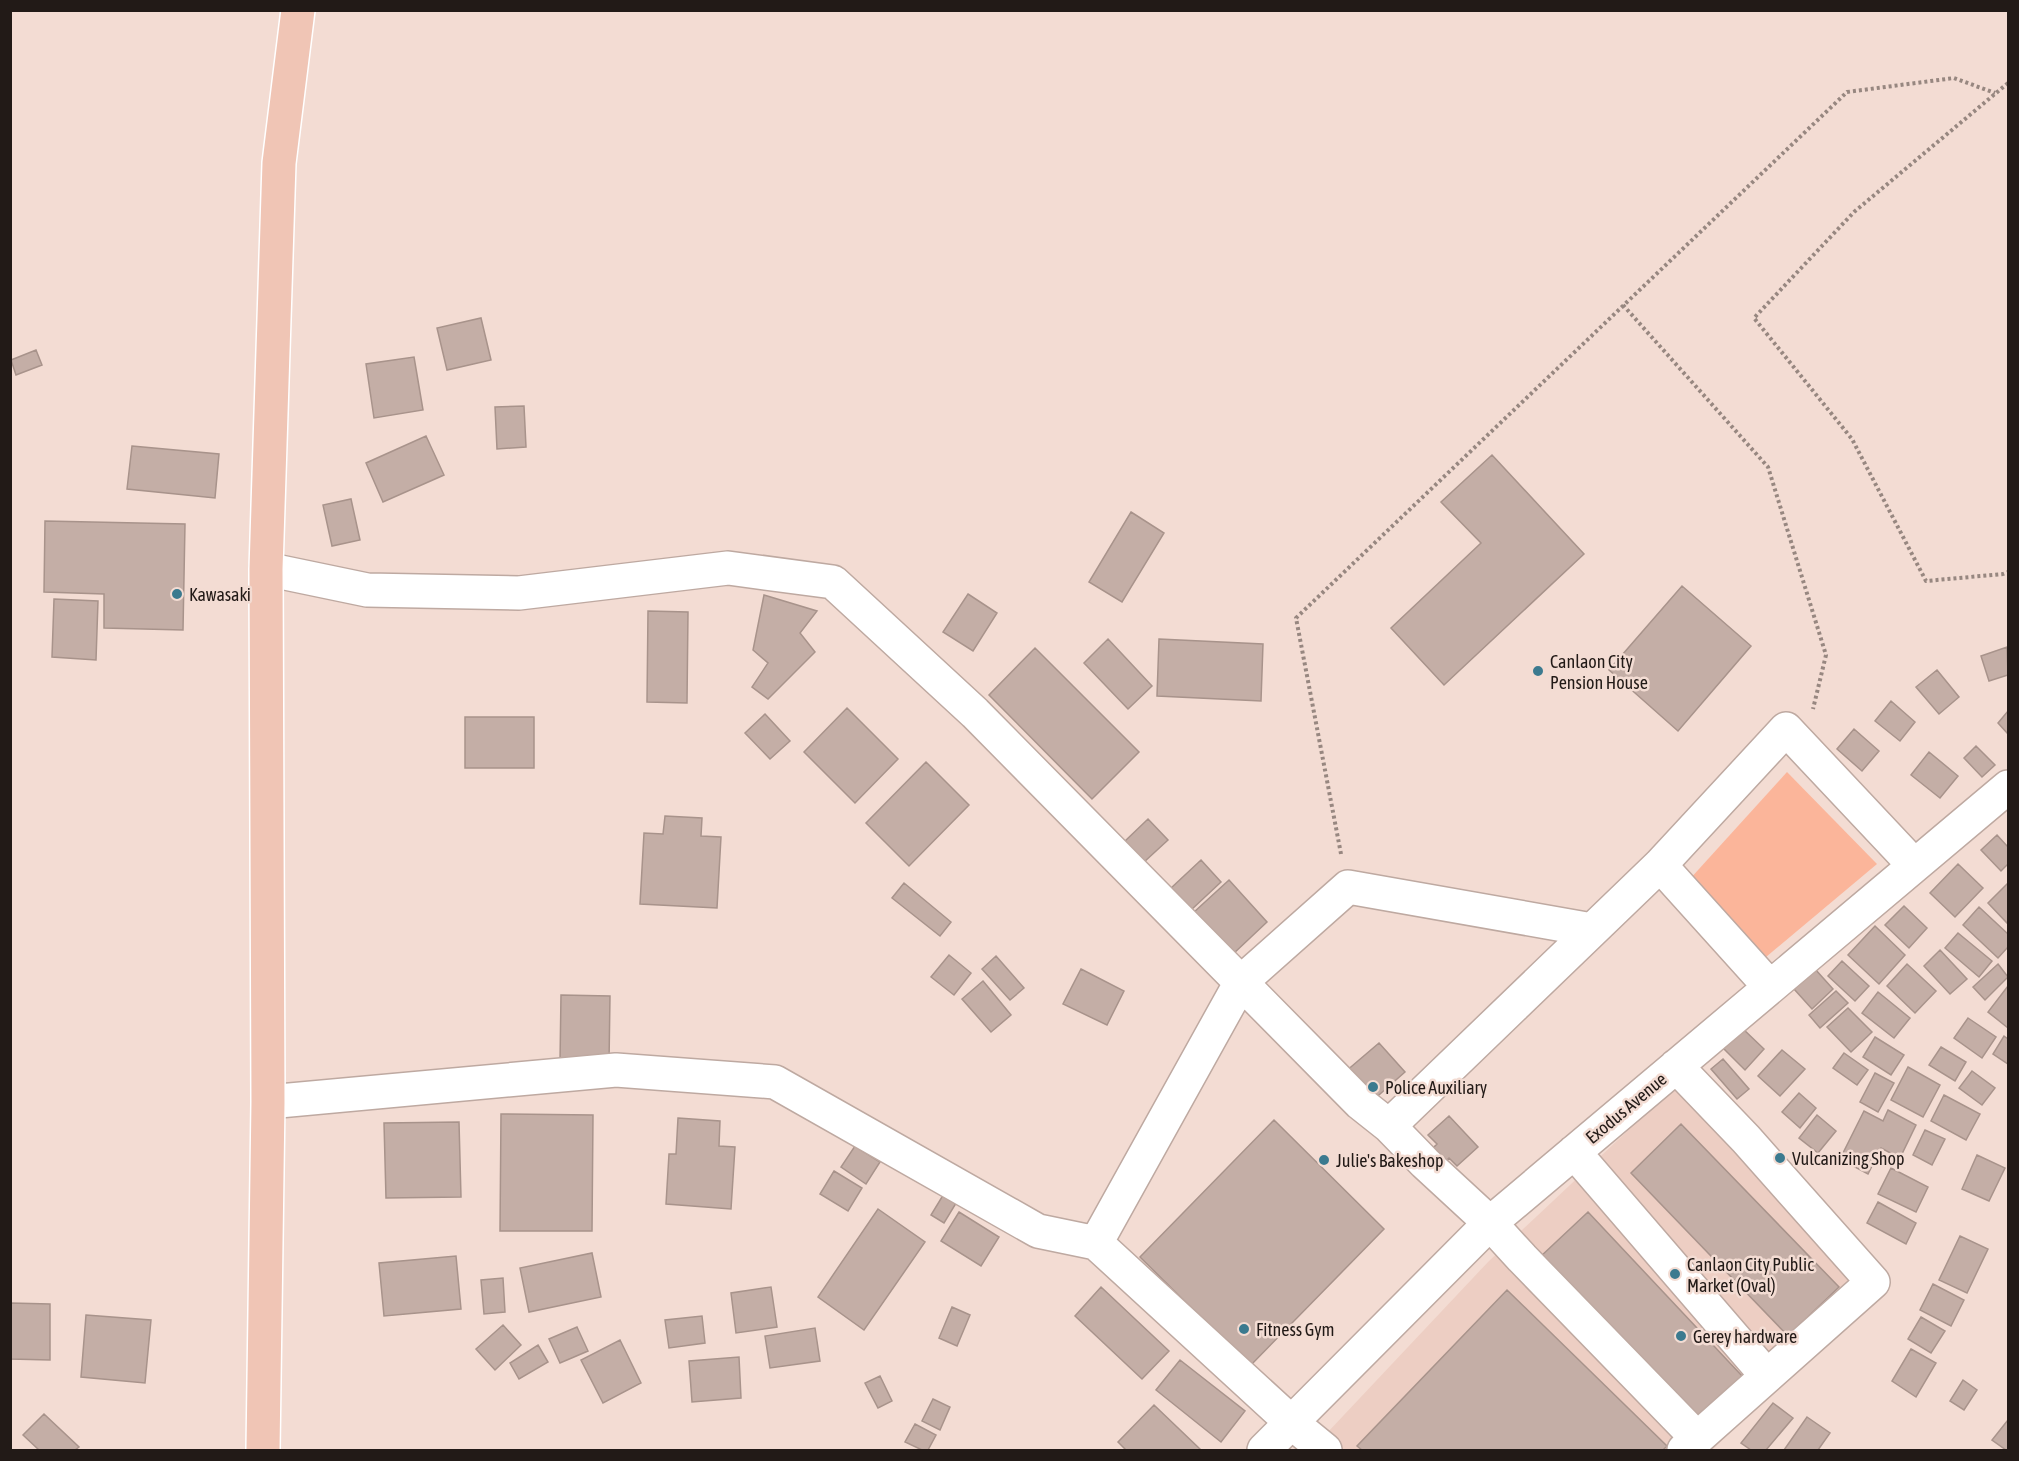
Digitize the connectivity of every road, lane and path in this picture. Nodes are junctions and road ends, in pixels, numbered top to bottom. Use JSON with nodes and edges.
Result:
{"nodes":[{"id":1,"x":298,"y":10,"type":"edge"},
{"id":2,"x":2008,"y":83,"type":"edge"},
{"id":3,"x":1995,"y":93,"type":"junction"},
{"id":4,"x":1623,"y":305,"type":"junction"},
{"id":5,"x":266,"y":568,"type":"junction"},
{"id":6,"x":2008,"y":572,"type":"edge"},
{"id":7,"x":1804,"y":748,"type":"junction"},
{"id":8,"x":2008,"y":787,"type":"edge"},
{"id":9,"x":1660,"y":865,"type":"junction"},
{"id":10,"x":1914,"y":865,"type":"junction"},
{"id":11,"x":1348,"y":887,"type":"junction"},
{"id":12,"x":1592,"y":930,"type":"junction"},
{"id":13,"x":1241,"y":982,"type":"junction"},
{"id":14,"x":1770,"y":987,"type":"junction"},
{"id":15,"x":1676,"y":1066,"type":"junction"},
{"id":16,"x":268,"y":1102,"type":"junction"},
{"id":17,"x":1389,"y":1126,"type":"junction"},
{"id":18,"x":1574,"y":1152,"type":"junction"},
{"id":19,"x":1490,"y":1223,"type":"junction"},
{"id":20,"x":1096,"y":1243,"type":"junction"},
{"id":21,"x":1767,"y":1376,"type":"junction"},
{"id":22,"x":1292,"y":1423,"type":"junction"},
{"id":23,"x":1691,"y":1444,"type":"edge"},
{"id":24,"x":263,"y":1450,"type":"edge"},
{"id":25,"x":1264,"y":1450,"type":"edge"},
{"id":26,"x":1325,"y":1450,"type":"edge"}],
"edges":[{"from":1,"to":5,"type":"main road"},
{"from":2,"to":3,"type":"path"},
{"from":3,"to":4,"type":"path"},
{"from":3,"to":6,"type":"path"},
{"from":4,"to":7,"type":"path"},
{"from":4,"to":11,"type":"path"},
{"from":5,"to":13,"type":"street"},
{"from":5,"to":16,"type":"main road"},
{"from":7,"to":9,"type":"street"},
{"from":7,"to":10,"type":"street"},
{"from":8,"to":10,"type":"street","name":"Exodus Avenue"},
{"from":9,"to":12,"type":"street"},
{"from":9,"to":14,"type":"street"},
{"from":10,"to":14,"type":"street","name":"Exodus Avenue"},
{"from":11,"to":12,"type":"street"},
{"from":11,"to":13,"type":"street"},
{"from":12,"to":17,"type":"street"},
{"from":13,"to":17,"type":"street"},
{"from":13,"to":20,"type":"street"},
{"from":14,"to":15,"type":"street","name":"Exodus Avenue"},
{"from":15,"to":18,"type":"street","name":"Exodus Avenue"},
{"from":15,"to":21,"type":"street"},
{"from":16,"to":20,"type":"street"},
{"from":16,"to":24,"type":"main road"},
{"from":17,"to":19,"type":"street"},
{"from":18,"to":19,"type":"street","name":"Exodus Avenue"},
{"from":18,"to":21,"type":"street"},
{"from":19,"to":22,"type":"street","name":"Exodus Avenue"},
{"from":19,"to":23,"type":"street"},
{"from":20,"to":22,"type":"street"},
{"from":21,"to":23,"type":"street"},
{"from":22,"to":25,"type":"street","name":"Exodus Avenue"},
{"from":22,"to":26,"type":"street"}]}
